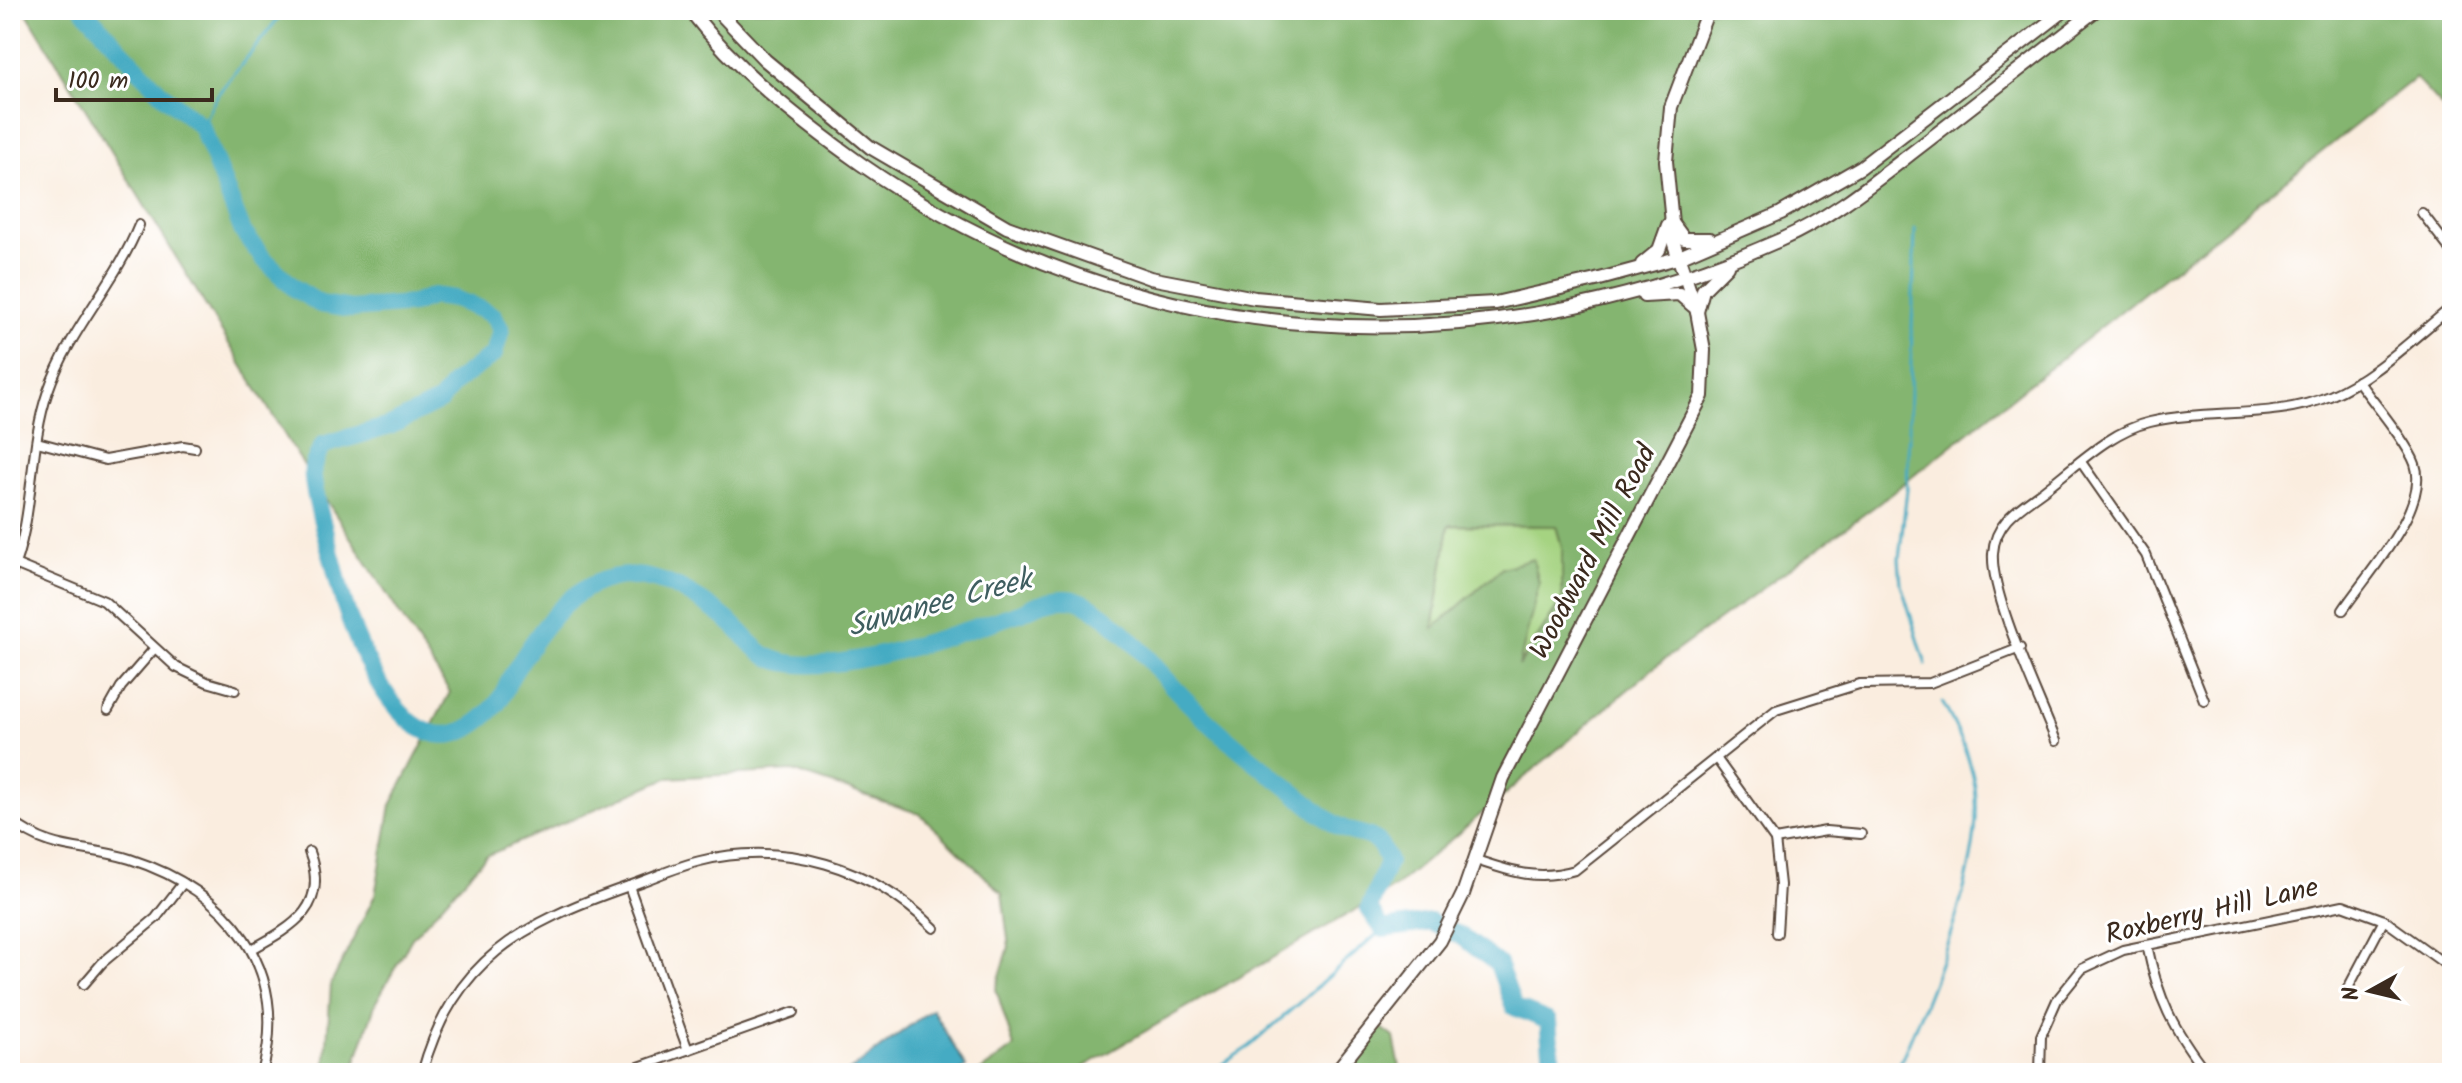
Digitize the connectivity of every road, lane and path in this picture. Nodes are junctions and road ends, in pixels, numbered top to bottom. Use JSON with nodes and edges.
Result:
{"nodes":[{"id":1,"x":690,"y":10,"type":"edge"},
{"id":2,"x":717,"y":10,"type":"edge"},
{"id":3,"x":1708,"y":10,"type":"edge"},
{"id":4,"x":2065,"y":10,"type":"edge"},
{"id":5,"x":2096,"y":10,"type":"edge"},
{"id":6,"x":2422,"y":213,"type":"dead end"},
{"id":7,"x":1670,"y":218,"type":"junction"},
{"id":8,"x":139,"y":225,"type":"dead end"},
{"id":9,"x":1730,"y":235,"type":"junction"},
{"id":10,"x":2452,"y":252,"type":"edge"},
{"id":11,"x":1745,"y":254,"type":"junction"},
{"id":12,"x":1677,"y":258,"type":"junction"},
{"id":13,"x":1635,"y":269,"type":"junction"},
{"id":14,"x":1684,"y":277,"type":"junction"},
{"id":15,"x":1586,"y":305,"type":"junction"},
{"id":16,"x":2452,"y":307,"type":"edge"},
{"id":17,"x":1697,"y":312,"type":"junction"},
{"id":18,"x":2358,"y":381,"type":"junction"},
{"id":19,"x":37,"y":442,"type":"junction"},
{"id":20,"x":195,"y":448,"type":"dead end"},
{"id":21,"x":2081,"y":462,"type":"junction"},
{"id":22,"x":13,"y":563,"type":"edge"},
{"id":23,"x":10,"y":577,"type":"edge"},
{"id":24,"x":2343,"y":610,"type":"dead end"},
{"id":25,"x":2020,"y":648,"type":"junction"},
{"id":26,"x":154,"y":649,"type":"junction"},
{"id":27,"x":235,"y":690,"type":"dead end"},
{"id":28,"x":2204,"y":700,"type":"dead end"},
{"id":29,"x":108,"y":710,"type":"dead end"},
{"id":30,"x":2056,"y":741,"type":"dead end"},
{"id":31,"x":1716,"y":758,"type":"junction"},
{"id":32,"x":10,"y":820,"type":"edge"},
{"id":33,"x":1861,"y":834,"type":"dead end"},
{"id":34,"x":1775,"y":840,"type":"junction"},
{"id":35,"x":309,"y":852,"type":"dead end"},
{"id":36,"x":1476,"y":860,"type":"junction"},
{"id":37,"x":183,"y":883,"type":"junction"},
{"id":38,"x":629,"y":886,"type":"junction"},
{"id":39,"x":2384,"y":920,"type":"junction"},
{"id":40,"x":934,"y":928,"type":"dead end"},
{"id":41,"x":1777,"y":933,"type":"dead end"},
{"id":42,"x":2147,"y":945,"type":"junction"},
{"id":43,"x":252,"y":949,"type":"junction"},
{"id":44,"x":2452,"y":969,"type":"edge"},
{"id":45,"x":84,"y":984,"type":"dead end"},
{"id":46,"x":2347,"y":990,"type":"dead end"},
{"id":47,"x":794,"y":1012,"type":"dead end"},
{"id":48,"x":688,"y":1050,"type":"junction"},
{"id":49,"x":262,"y":1073,"type":"edge"},
{"id":50,"x":422,"y":1073,"type":"edge"},
{"id":51,"x":622,"y":1073,"type":"edge"},
{"id":52,"x":1335,"y":1073,"type":"edge"},
{"id":53,"x":2040,"y":1073,"type":"edge"},
{"id":54,"x":2207,"y":1073,"type":"edge"}],
"edges":[{"from":1,"to":15,"type":"main road"},
{"from":2,"to":13,"type":"main road"},
{"from":3,"to":7,"type":"main road","name":"Woodward Mill Road"},
{"from":4,"to":9,"type":"main road"},
{"from":5,"to":11,"type":"main road"},
{"from":6,"to":10,"type":"street"},
{"from":7,"to":9,"type":"main road"},
{"from":7,"to":12,"type":"main road","name":"Woodward Mill Road"},
{"from":7,"to":13,"type":"main road"},
{"from":8,"to":19,"type":"street"},
{"from":9,"to":12,"type":"main road"},
{"from":11,"to":14,"type":"main road"},
{"from":11,"to":17,"type":"main road"},
{"from":12,"to":13,"type":"main road"},
{"from":12,"to":14,"type":"main road","name":"Woodward Mill Road"},
{"from":14,"to":15,"type":"main road"},
{"from":14,"to":17,"type":"main road","name":"Woodward Mill Road"},
{"from":15,"to":17,"type":"main road"},
{"from":16,"to":18,"type":"street"},
{"from":17,"to":36,"type":"main road","name":"Woodward Mill Road"},
{"from":18,"to":21,"type":"street"},
{"from":18,"to":24,"type":"street"},
{"from":19,"to":20,"type":"street"},
{"from":19,"to":22,"type":"street"},
{"from":21,"to":25,"type":"street"},
{"from":21,"to":28,"type":"street"},
{"from":22,"to":23,"type":"street"},
{"from":22,"to":26,"type":"street"},
{"from":25,"to":30,"type":"street"},
{"from":25,"to":31,"type":"street"},
{"from":26,"to":27,"type":"street"},
{"from":26,"to":29,"type":"street"},
{"from":31,"to":34,"type":"street"},
{"from":31,"to":36,"type":"street"},
{"from":32,"to":37,"type":"street"},
{"from":33,"to":34,"type":"street"},
{"from":34,"to":41,"type":"street"},
{"from":35,"to":43,"type":"street"},
{"from":36,"to":52,"type":"main road","name":"Woodward Mill Road"},
{"from":37,"to":43,"type":"street"},
{"from":37,"to":45,"type":"street"},
{"from":38,"to":40,"type":"street"},
{"from":38,"to":48,"type":"street"},
{"from":38,"to":50,"type":"street"},
{"from":39,"to":42,"type":"street","name":"Roxberry Hill Lane"},
{"from":39,"to":44,"type":"street","name":"Roxberry Hill Lane"},
{"from":39,"to":46,"type":"street"},
{"from":42,"to":53,"type":"street","name":"Roxberry Hill Lane"},
{"from":42,"to":54,"type":"street"},
{"from":43,"to":49,"type":"street"},
{"from":47,"to":48,"type":"street"},
{"from":48,"to":51,"type":"street"}]}
